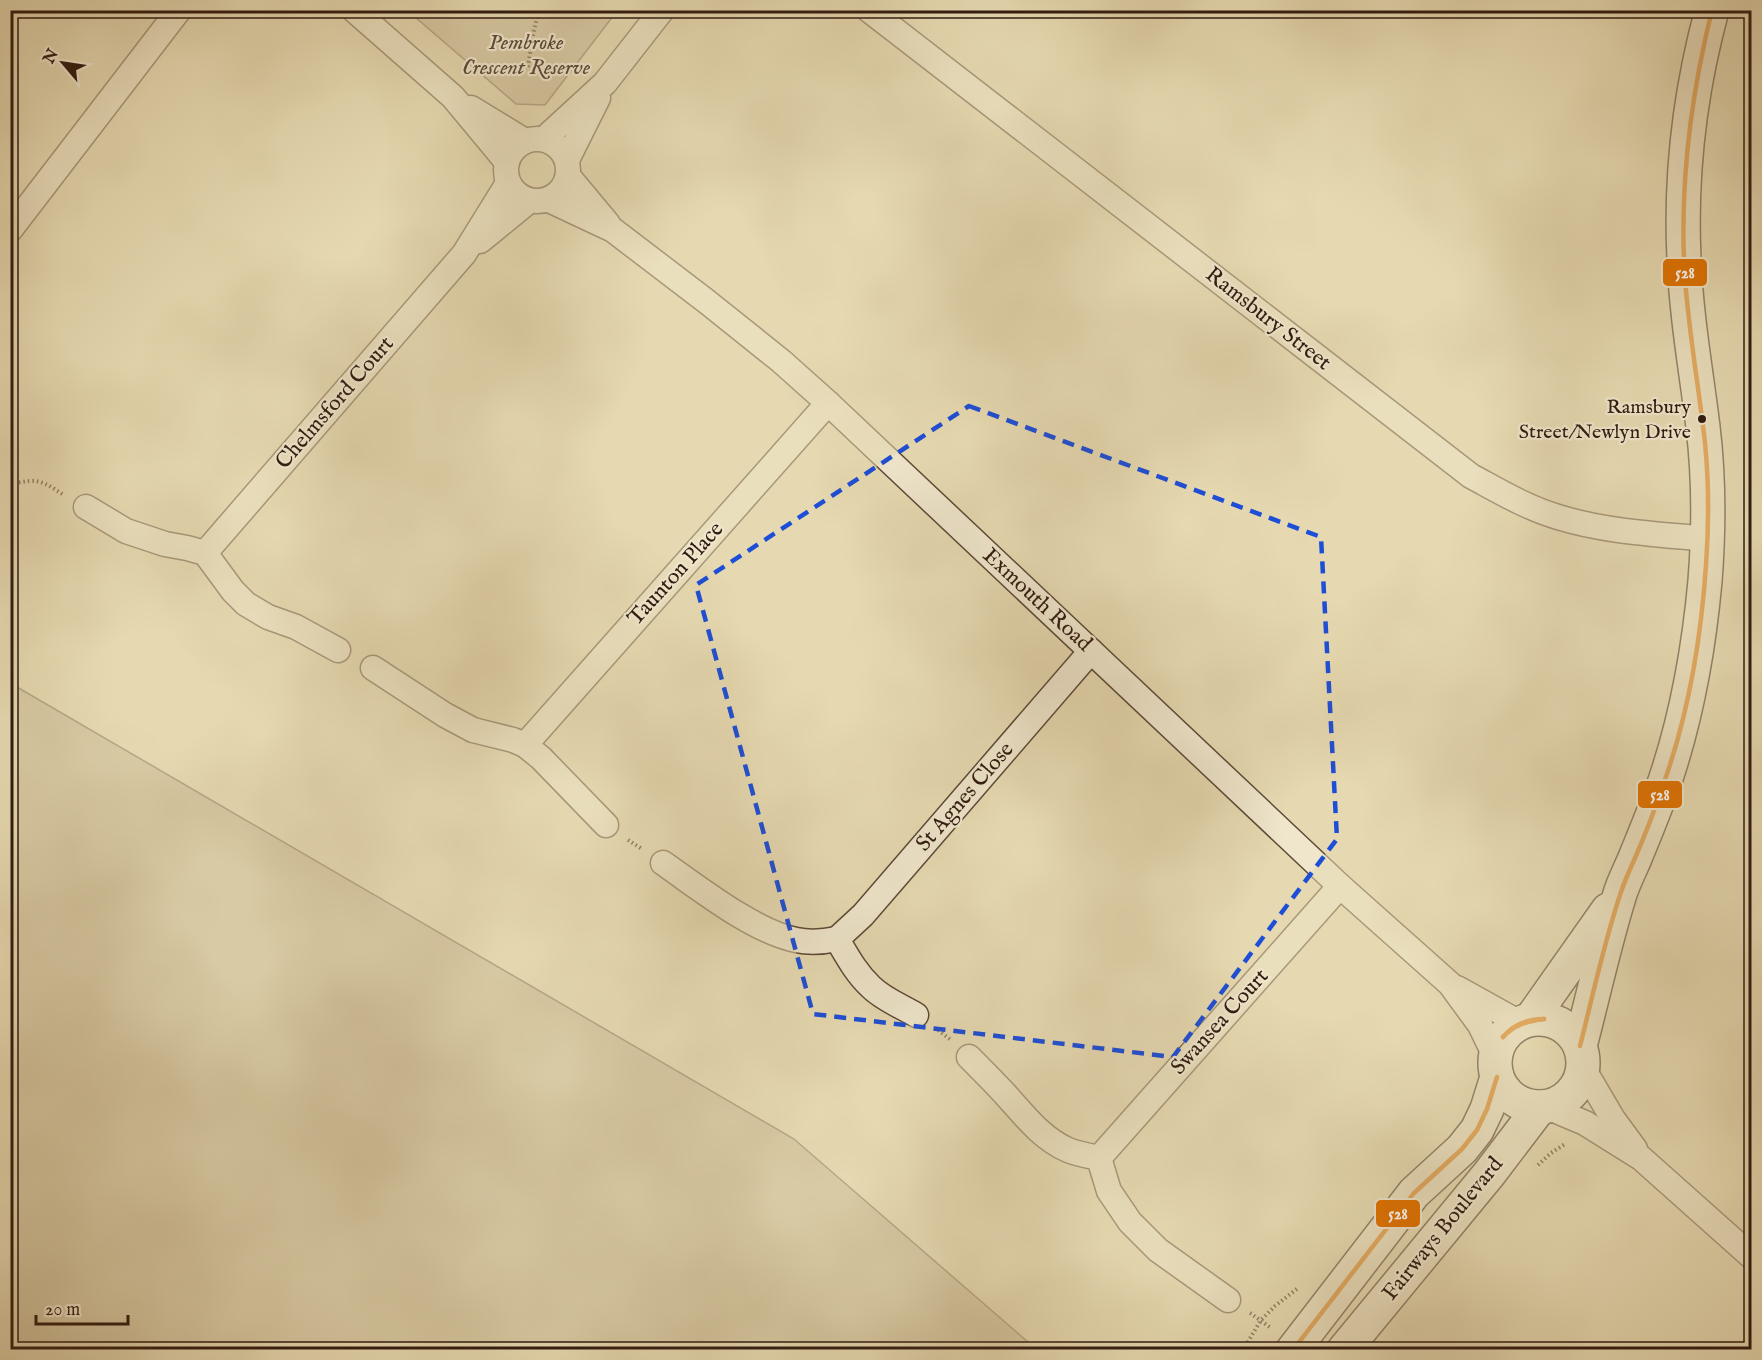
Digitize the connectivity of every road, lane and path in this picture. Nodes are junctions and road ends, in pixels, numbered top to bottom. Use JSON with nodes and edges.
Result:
{"nodes":[{"id":1,"x":179,"y":10,"type":"edge"},
{"id":2,"x":354,"y":10,"type":"edge"},
{"id":3,"x":539,"y":10,"type":"edge"},
{"id":4,"x":662,"y":10,"type":"edge"},
{"id":5,"x":869,"y":10,"type":"edge"},
{"id":6,"x":1712,"y":10,"type":"edge"},
{"id":7,"x":528,"y":67,"type":"dead end"},
{"id":8,"x":605,"y":82,"type":"junction"},
{"id":9,"x":453,"y":97,"type":"junction"},
{"id":10,"x":534,"y":140,"type":"junction"},
{"id":11,"x":567,"y":168,"type":"junction"},
{"id":12,"x":507,"y":173,"type":"junction"},
{"id":13,"x":539,"y":200,"type":"junction"},
{"id":14,"x":10,"y":230,"type":"edge"},
{"id":15,"x":613,"y":230,"type":"junction"},
{"id":16,"x":464,"y":254,"type":"junction"},
{"id":17,"x":828,"y":403,"type":"junction"},
{"id":18,"x":10,"y":482,"type":"edge"},
{"id":19,"x":86,"y":507,"type":"joint"},
{"id":20,"x":1707,"y":539,"type":"junction"},
{"id":21,"x":205,"y":553,"type":"junction"},
{"id":22,"x":338,"y":650,"type":"dead end"},
{"id":23,"x":1091,"y":651,"type":"junction"},
{"id":24,"x":373,"y":668,"type":"dead end"},
{"id":25,"x":525,"y":745,"type":"junction"},
{"id":26,"x":606,"y":825,"type":"joint"},
{"id":27,"x":663,"y":863,"type":"joint"},
{"id":28,"x":1340,"y":886,"type":"junction"},
{"id":29,"x":1620,"y":894,"type":"junction"},
{"id":30,"x":837,"y":939,"type":"junction"},
{"id":31,"x":1449,"y":984,"type":"junction"},
{"id":32,"x":916,"y":1015,"type":"joint"},
{"id":33,"x":1526,"y":1021,"type":"junction"},
{"id":34,"x":969,"y":1057,"type":"joint"},
{"id":35,"x":1581,"y":1057,"type":"junction"},
{"id":36,"x":1496,"y":1066,"type":"junction"},
{"id":37,"x":1544,"y":1107,"type":"junction"},
{"id":38,"x":1099,"y":1158,"type":"junction"},
{"id":39,"x":1641,"y":1158,"type":"junction"},
{"id":40,"x":1752,"y":1257,"type":"edge"},
{"id":41,"x":1228,"y":1300,"type":"joint"},
{"id":42,"x":1294,"y":1348,"type":"edge"},
{"id":43,"x":1344,"y":1350,"type":"edge"}],
"edges":[{"from":1,"to":14,"type":"street"},
{"from":2,"to":9,"type":"street"},
{"from":3,"to":7,"type":"path"},
{"from":4,"to":8,"type":"street"},
{"from":5,"to":20,"type":"street","name":"Ramsbury Street"},
{"from":6,"to":20,"type":"street"},
{"from":8,"to":10,"type":"street"},
{"from":8,"to":11,"type":"street"},
{"from":9,"to":10,"type":"street"},
{"from":9,"to":12,"type":"street"},
{"from":10,"to":11,"type":"street"},
{"from":10,"to":12,"type":"street"},
{"from":11,"to":13,"type":"street"},
{"from":11,"to":15,"type":"street","name":"Exmouth Road"},
{"from":12,"to":13,"type":"street"},
{"from":12,"to":16,"type":"street","name":"Chelmsford Court"},
{"from":13,"to":15,"type":"street","name":"Exmouth Road"},
{"from":13,"to":16,"type":"street","name":"Chelmsford Court"},
{"from":15,"to":17,"type":"street","name":"Exmouth Road"},
{"from":16,"to":21,"type":"street","name":"Chelmsford Court"},
{"from":17,"to":23,"type":"street","name":"Exmouth Road"},
{"from":17,"to":25,"type":"street","name":"Taunton Place"},
{"from":18,"to":19,"type":"path"},
{"from":19,"to":21,"type":"street"},
{"from":20,"to":29,"type":"street"},
{"from":21,"to":22,"type":"street"},
{"from":23,"to":28,"type":"street","name":"Exmouth Road"},
{"from":23,"to":30,"type":"street","name":"St Agnes Close"},
{"from":24,"to":25,"type":"street"},
{"from":25,"to":26,"type":"street"},
{"from":26,"to":27,"type":"path"},
{"from":27,"to":30,"type":"street"},
{"from":28,"to":31,"type":"street","name":"Exmouth Road"},
{"from":28,"to":38,"type":"street","name":"Swansea Court"},
{"from":29,"to":33,"type":"street"},
{"from":29,"to":35,"type":"street"},
{"from":30,"to":32,"type":"street"},
{"from":31,"to":33,"type":"street","name":"Exmouth Road"},
{"from":31,"to":36,"type":"street","name":"Exmouth Road"},
{"from":32,"to":34,"type":"path"},
{"from":33,"to":35,"type":"street"},
{"from":33,"to":36,"type":"street"},
{"from":34,"to":38,"type":"street"},
{"from":35,"to":37,"type":"street"},
{"from":35,"to":39,"type":"street"},
{"from":36,"to":37,"type":"street"},
{"from":36,"to":42,"type":"street","name":"Fairways Boulevard"},
{"from":37,"to":39,"type":"street"},
{"from":37,"to":43,"type":"street","name":"Fairways Boulevard"},
{"from":38,"to":41,"type":"street"},
{"from":39,"to":40,"type":"street"},
{"from":41,"to":42,"type":"path"}]}
